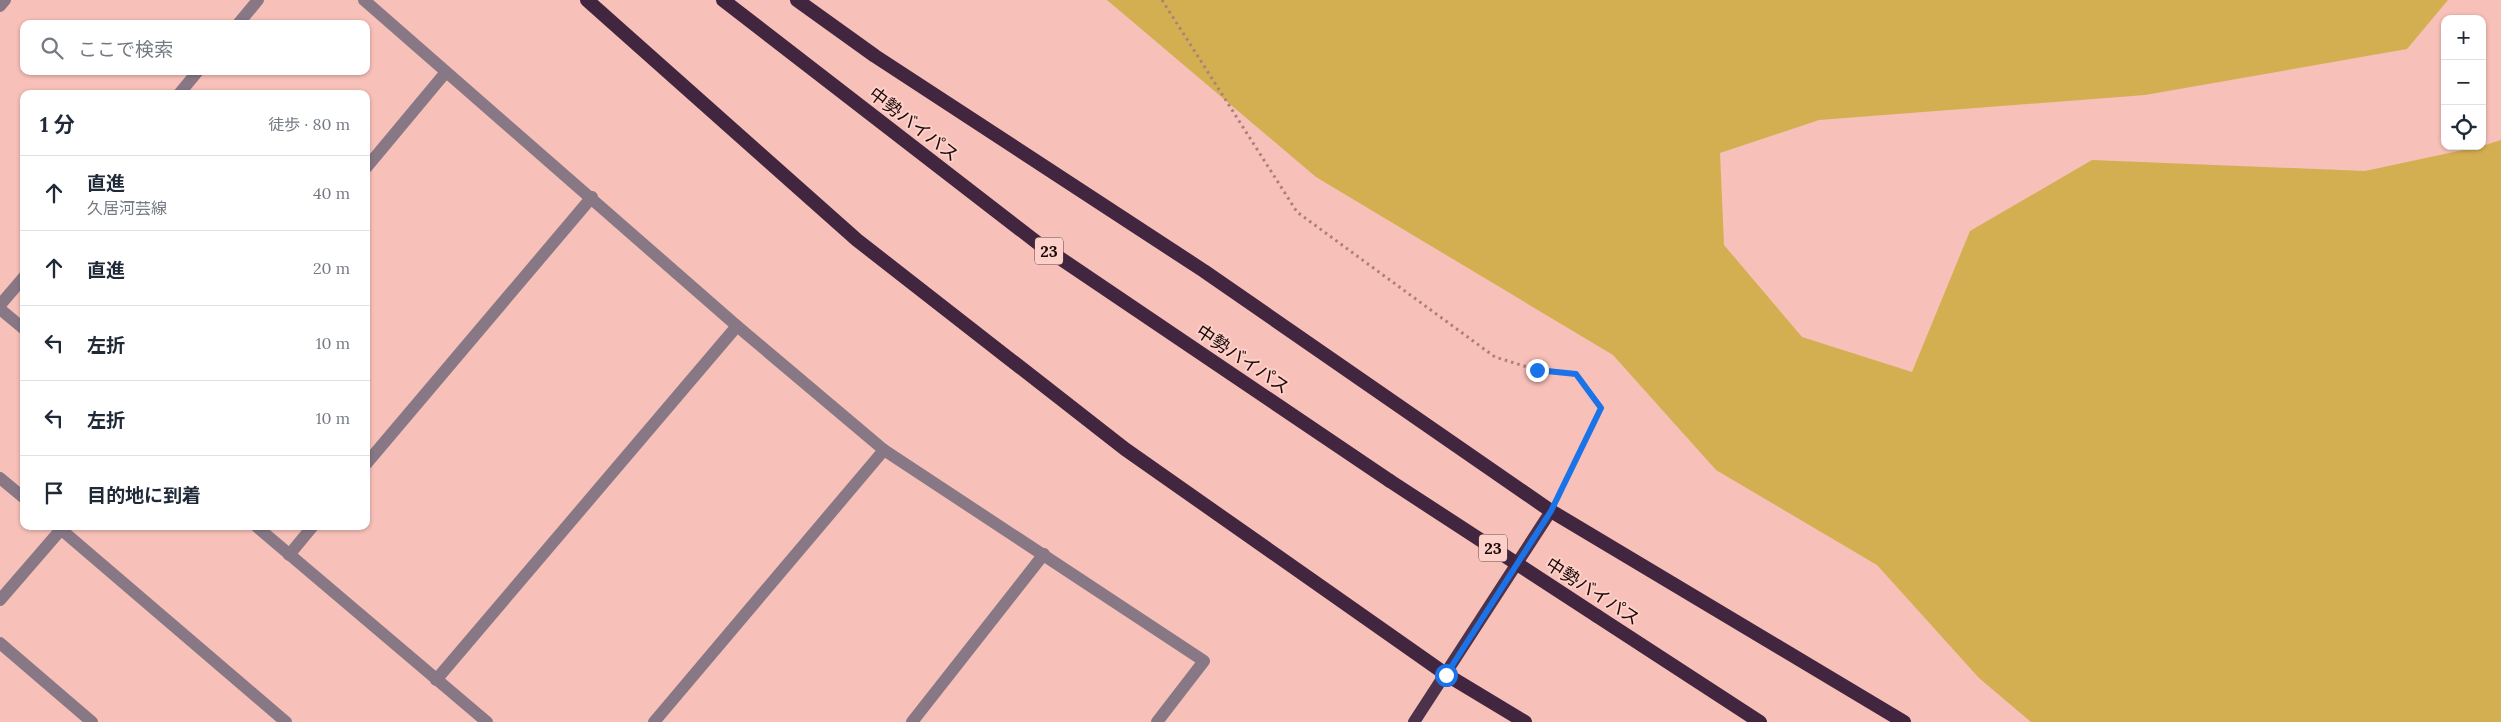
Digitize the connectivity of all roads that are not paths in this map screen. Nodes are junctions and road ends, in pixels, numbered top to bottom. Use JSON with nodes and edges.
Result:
{"nodes":[{"id":1,"x":5,"y":0,"type":"edge"},
{"id":2,"x":258,"y":0,"type":"edge"},
{"id":3,"x":364,"y":0,"type":"edge"},
{"id":4,"x":587,"y":0,"type":"edge"},
{"id":5,"x":723,"y":0,"type":"edge"},
{"id":6,"x":797,"y":0,"type":"edge"},
{"id":7,"x":0,"y":6,"type":"edge"},
{"id":8,"x":241,"y":20,"type":"edge"},
{"id":9,"x":446,"y":72,"type":"junction"},
{"id":10,"x":195,"y":75,"type":"edge"},
{"id":11,"x":182,"y":90,"type":"edge"},
{"id":12,"x":370,"y":163,"type":"edge"},
{"id":13,"x":592,"y":198,"type":"junction"},
{"id":14,"x":20,"y":282,"type":"edge"},
{"id":15,"x":0,"y":305,"type":"edge"},
{"id":16,"x":0,"y":309,"type":"edge"},
{"id":17,"x":20,"y":326,"type":"edge"},
{"id":18,"x":737,"y":326,"type":"junction"},
{"id":19,"x":884,"y":450,"type":"junction"},
{"id":20,"x":370,"y":459,"type":"edge"},
{"id":21,"x":0,"y":478,"type":"edge"},
{"id":22,"x":20,"y":495,"type":"edge"},
{"id":23,"x":1551,"y":511,"type":"junction"},
{"id":24,"x":58,"y":530,"type":"edge"},
{"id":25,"x":63,"y":530,"type":"edge"},
{"id":26,"x":261,"y":530,"type":"edge"},
{"id":27,"x":311,"y":530,"type":"edge"},
{"id":28,"x":1044,"y":554,"type":"junction"},
{"id":29,"x":289,"y":555,"type":"junction"},
{"id":30,"x":0,"y":600,"type":"edge"},
{"id":31,"x":0,"y":643,"type":"edge"},
{"id":32,"x":1446,"y":675,"type":"junction"},
{"id":33,"x":436,"y":680,"type":"junction"},
{"id":34,"x":92,"y":722,"type":"edge"},
{"id":35,"x":286,"y":722,"type":"edge"},
{"id":36,"x":487,"y":722,"type":"edge"},
{"id":37,"x":654,"y":722,"type":"edge"},
{"id":38,"x":912,"y":722,"type":"edge"},
{"id":39,"x":1158,"y":722,"type":"edge"},
{"id":40,"x":1414,"y":722,"type":"edge"},
{"id":41,"x":1526,"y":722,"type":"edge"},
{"id":42,"x":1760,"y":722,"type":"edge"},
{"id":43,"x":1904,"y":722,"type":"edge"}],
"edges":[{"from":1,"to":7,"type":"street"},
{"from":2,"to":8,"type":"street"},
{"from":3,"to":9,"type":"street"},
{"from":4,"to":32,"type":"highway"},
{"from":5,"to":42,"type":"highway","name":"中勢バイパス","number":"23","bridge":true},
{"from":6,"to":23,"type":"highway"},
{"from":9,"to":12,"type":"street"},
{"from":9,"to":13,"type":"street"},
{"from":10,"to":11,"type":"street"},
{"from":13,"to":18,"type":"street"},
{"from":13,"to":20,"type":"street"},
{"from":14,"to":15,"type":"street"},
{"from":16,"to":17,"type":"street"},
{"from":18,"to":19,"type":"street"},
{"from":18,"to":33,"type":"street"},
{"from":19,"to":28,"type":"street"},
{"from":19,"to":37,"type":"street"},
{"from":21,"to":22,"type":"street"},
{"from":23,"to":32,"type":"main road"},
{"from":23,"to":43,"type":"highway"},
{"from":24,"to":30,"type":"street"},
{"from":25,"to":35,"type":"street"},
{"from":26,"to":29,"type":"street"},
{"from":27,"to":29,"type":"street"},
{"from":28,"to":38,"type":"street"},
{"from":28,"to":39,"type":"street"},
{"from":29,"to":33,"type":"street"},
{"from":31,"to":34,"type":"street"},
{"from":32,"to":40,"type":"main road"},
{"from":32,"to":41,"type":"highway"},
{"from":33,"to":36,"type":"street"}]}
